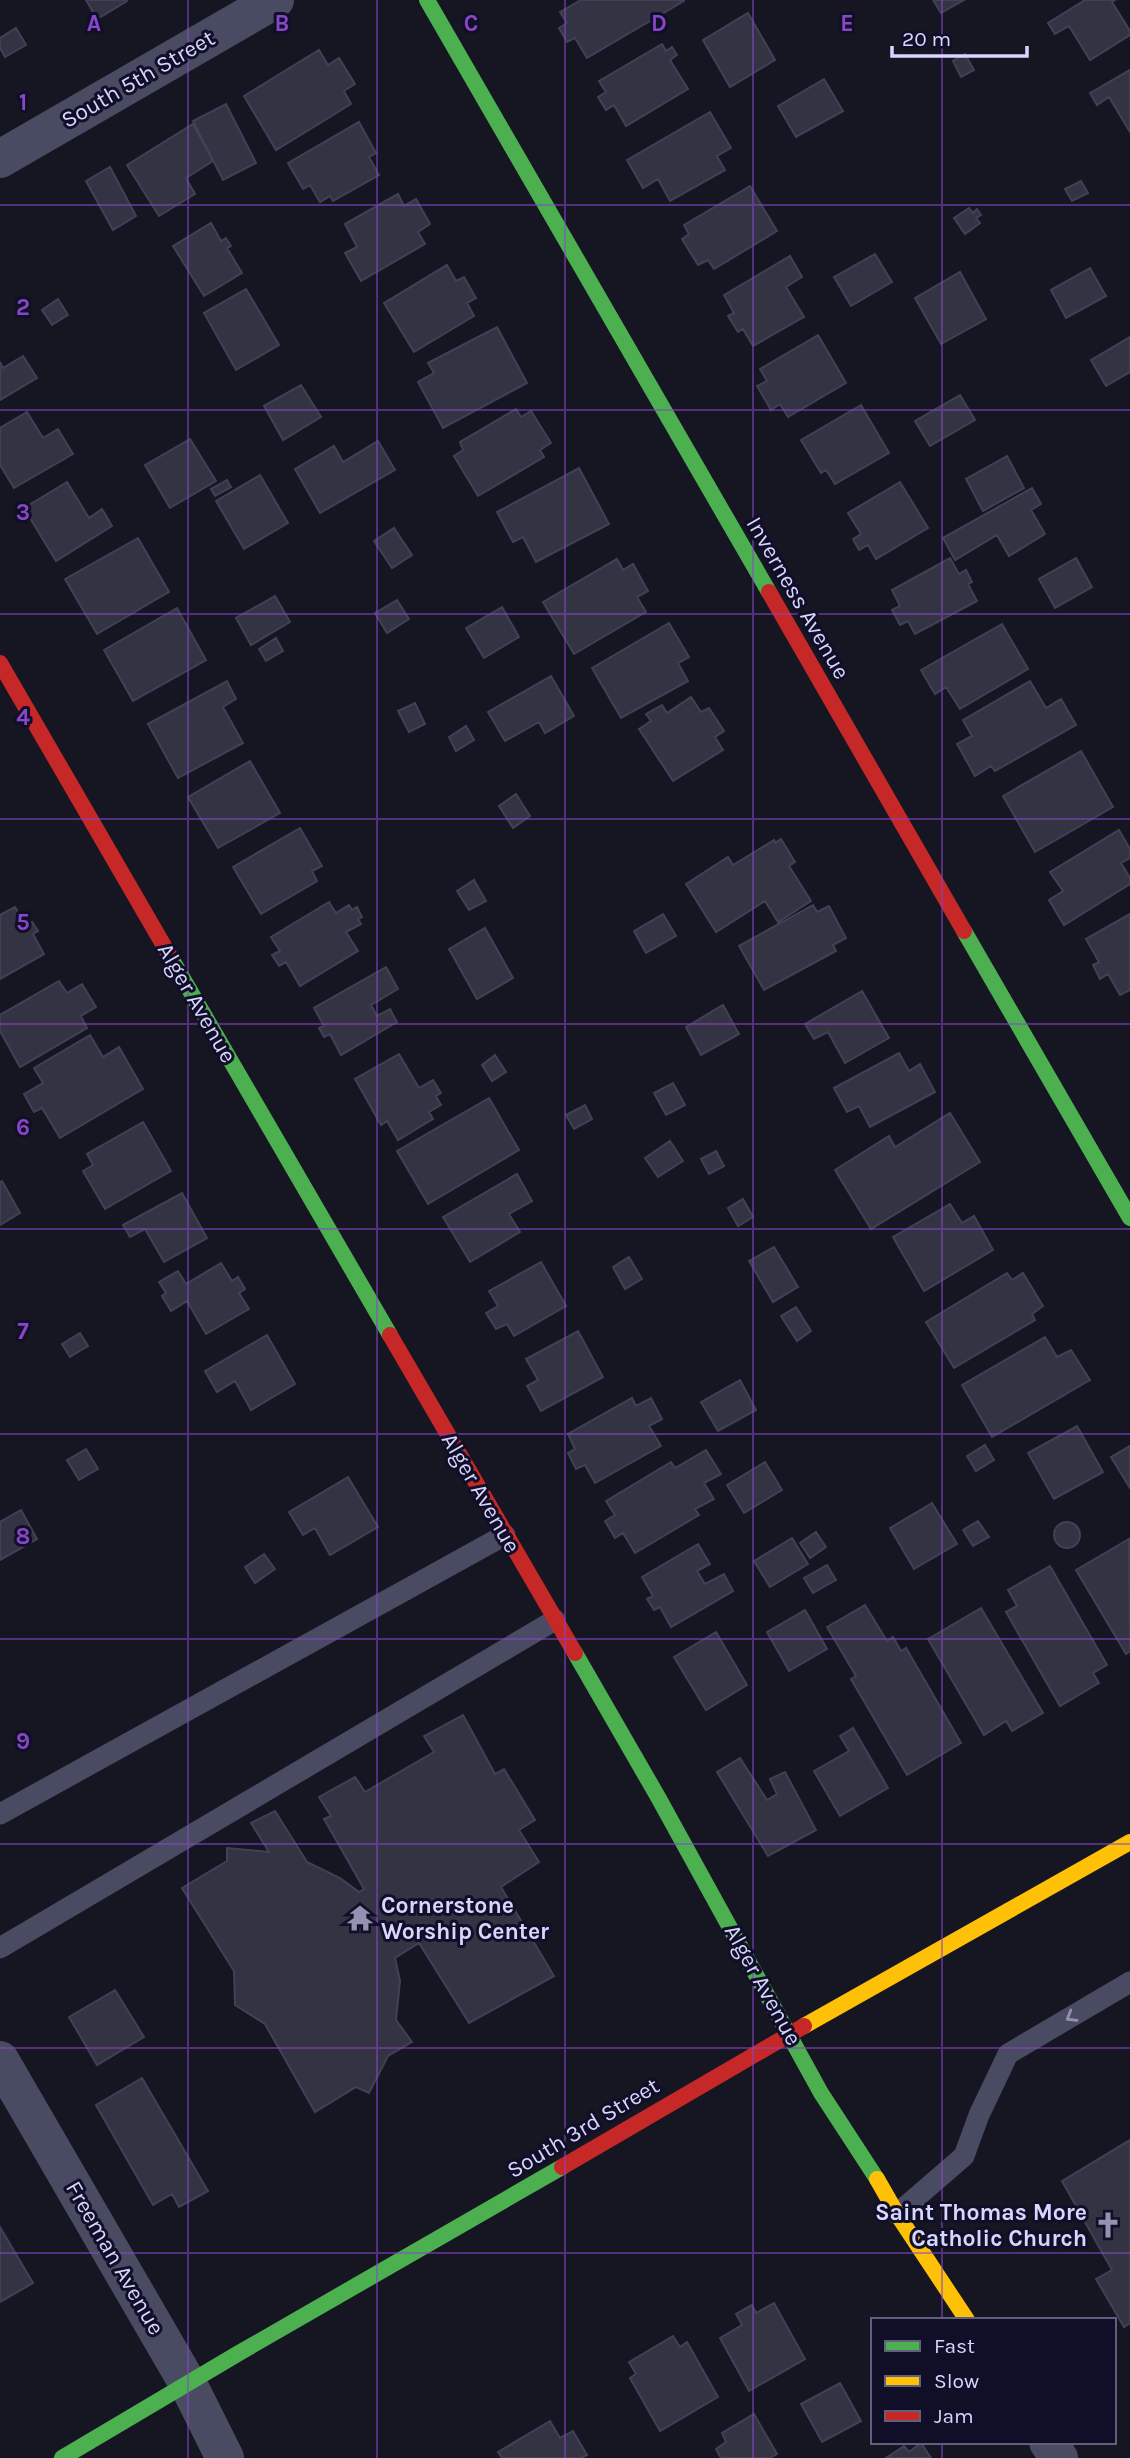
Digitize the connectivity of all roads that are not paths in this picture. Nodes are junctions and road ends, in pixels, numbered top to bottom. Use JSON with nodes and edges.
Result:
{"nodes":[{"id":1,"x":275,"y":0,"type":"edge"},
{"id":2,"x":427,"y":0,"type":"edge"},
{"id":3,"x":0,"y":159,"type":"edge"},
{"id":4,"x":0,"y":663,"type":"edge"},
{"id":5,"x":1130,"y":1218,"type":"edge"},
{"id":6,"x":505,"y":1535,"type":"junction"},
{"id":7,"x":555,"y":1620,"type":"junction"},
{"id":8,"x":0,"y":1814,"type":"edge"},
{"id":9,"x":1130,"y":1842,"type":"edge"},
{"id":10,"x":0,"y":1948,"type":"edge"},
{"id":11,"x":1130,"y":1982,"type":"edge"},
{"id":12,"x":790,"y":2035,"type":"junction"},
{"id":13,"x":0,"y":2060,"type":"edge"},
{"id":14,"x":897,"y":2214,"type":"junction"},
{"id":15,"x":966,"y":2318,"type":"edge"},
{"id":16,"x":187,"y":2384,"type":"junction"},
{"id":17,"x":62,"y":2458,"type":"edge"},
{"id":18,"x":225,"y":2458,"type":"edge"}],
"edges":[{"from":1,"to":3,"type":"street","name":"South 5th Street"},
{"from":2,"to":5,"type":"street","name":"Inverness Avenue"},
{"from":4,"to":6,"type":"street","name":"Alger Avenue"},
{"from":6,"to":7,"type":"street","name":"Alger Avenue"},
{"from":6,"to":8,"type":"lane"},
{"from":7,"to":10,"type":"lane"},
{"from":7,"to":12,"type":"street","name":"Alger Avenue"},
{"from":9,"to":12,"type":"street","name":"South 3rd Street"},
{"from":11,"to":14,"type":"lane","one_way":true},
{"from":12,"to":14,"type":"street","name":"Alger Avenue"},
{"from":12,"to":16,"type":"street","name":"South 3rd Street"},
{"from":13,"to":16,"type":"street","name":"Freeman Avenue"},
{"from":14,"to":15,"type":"street","name":"Alger Avenue"},
{"from":16,"to":17,"type":"street","name":"South 3rd Street"},
{"from":16,"to":18,"type":"street","name":"Freeman Avenue"}]}
